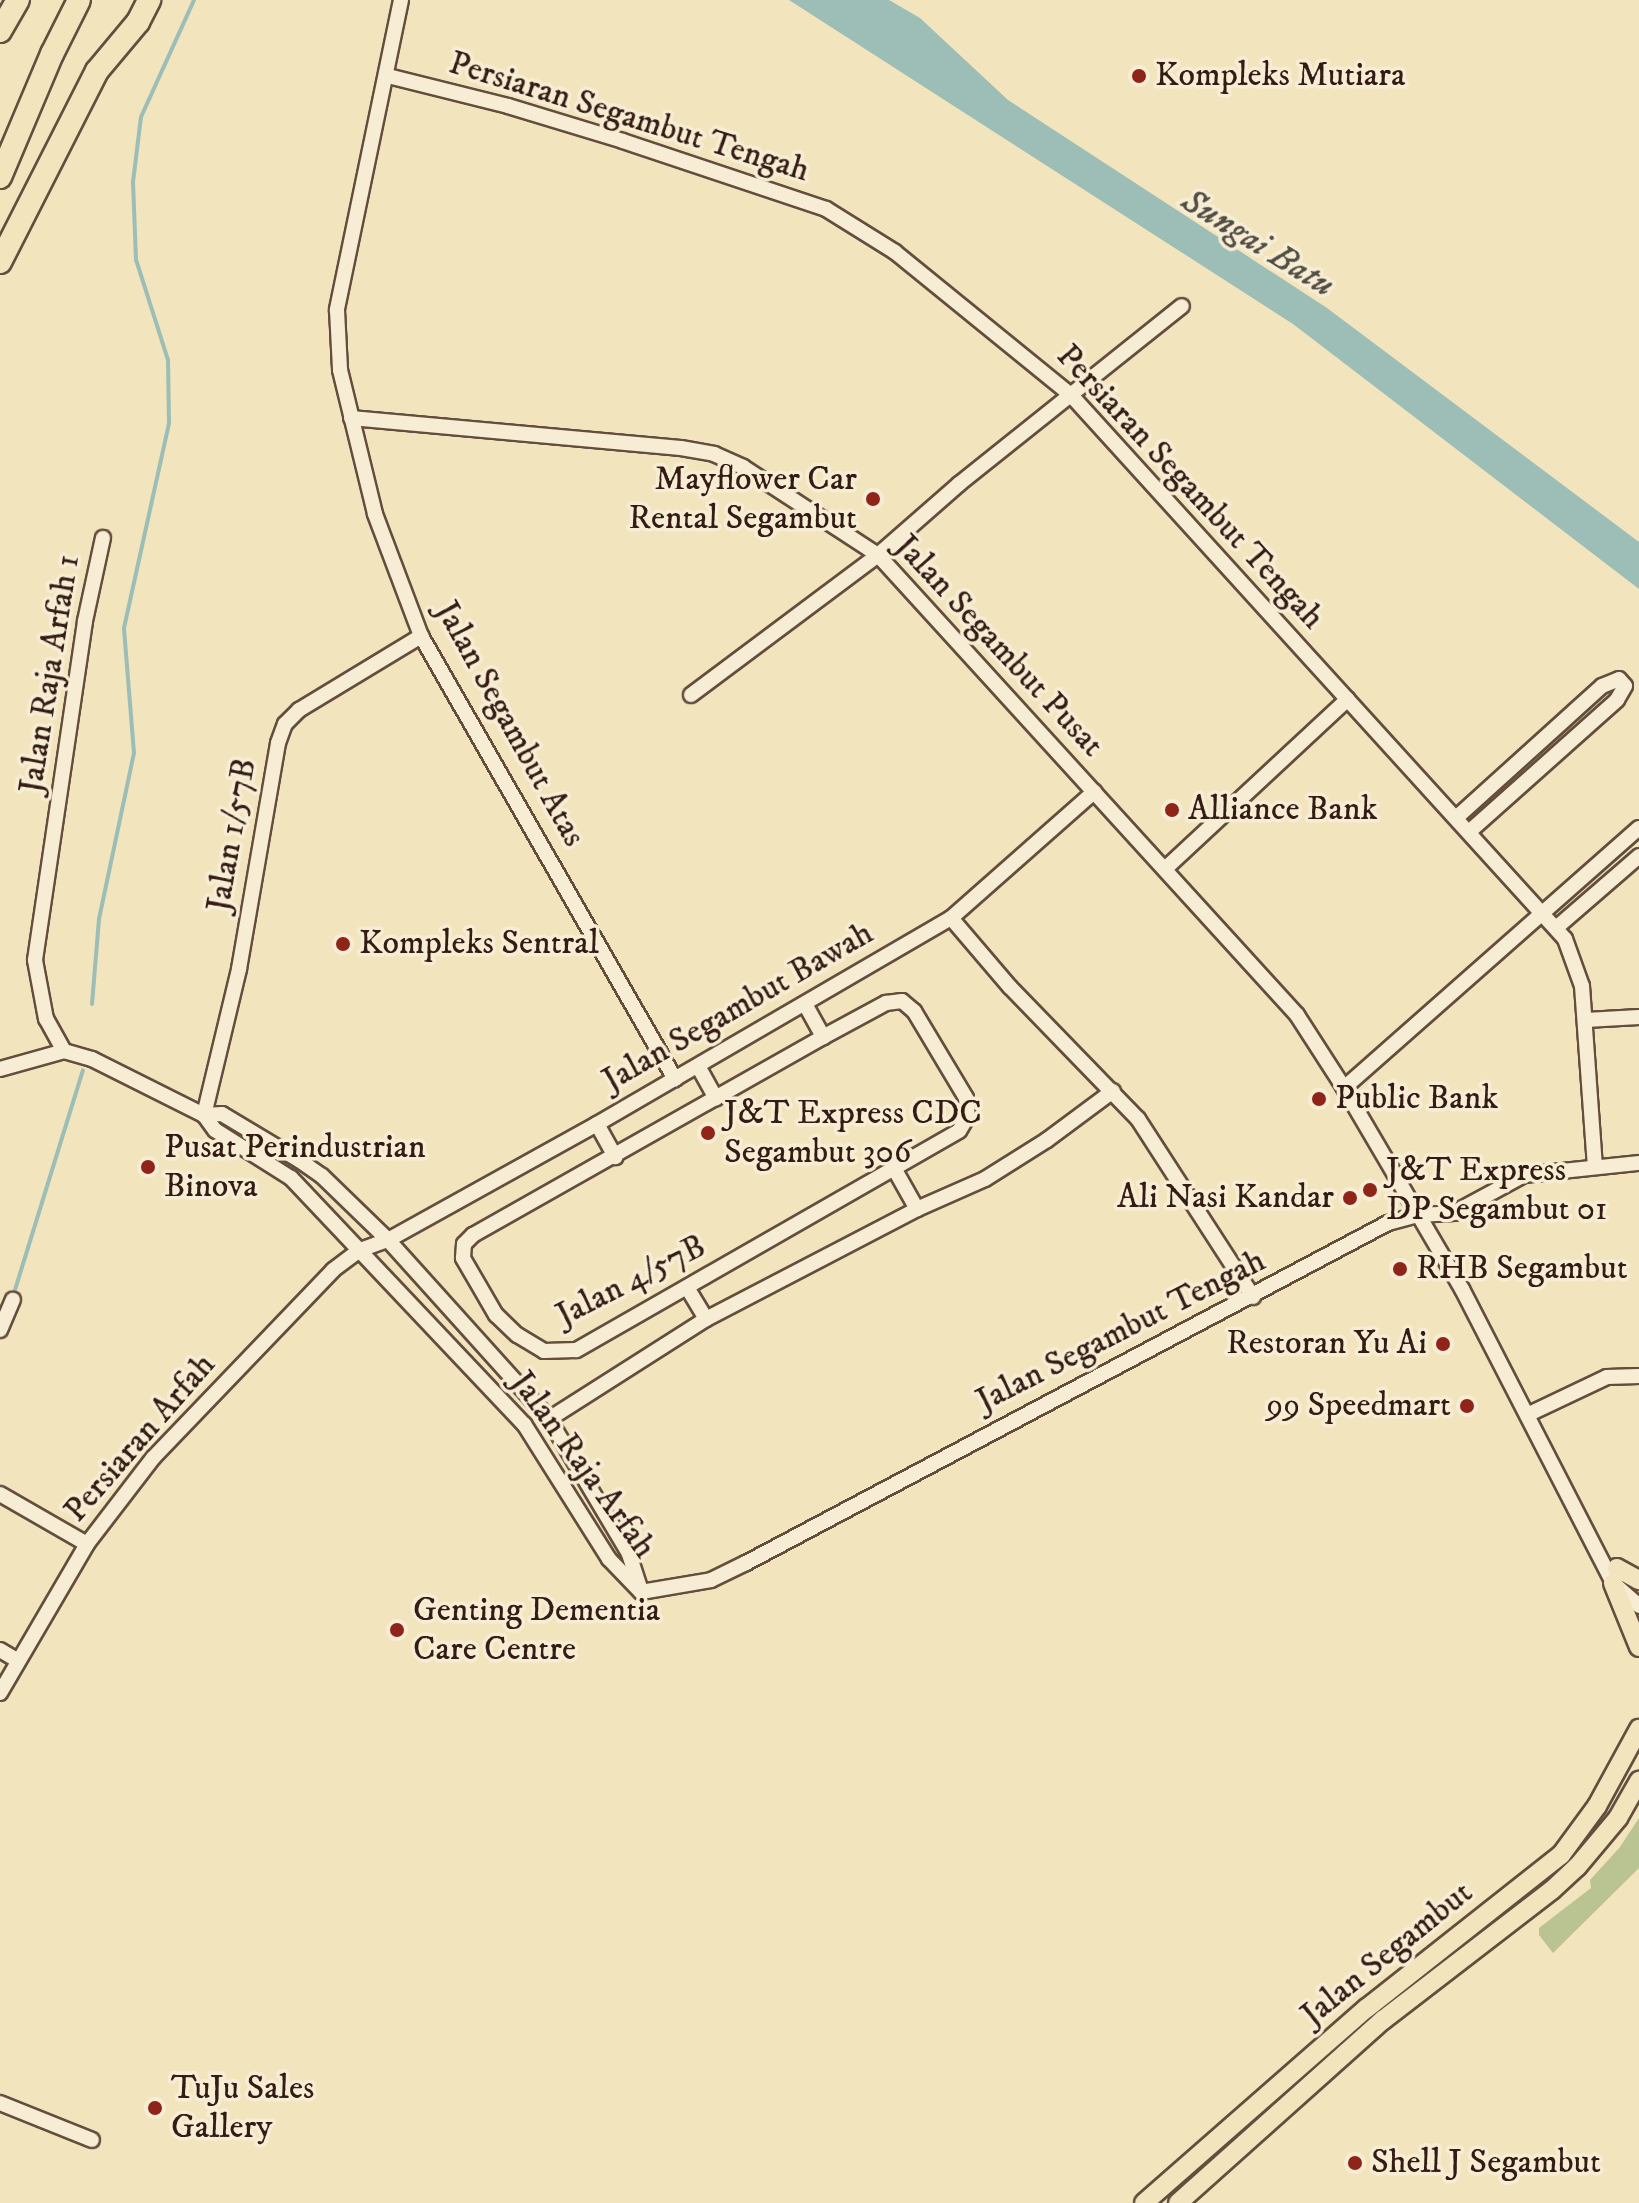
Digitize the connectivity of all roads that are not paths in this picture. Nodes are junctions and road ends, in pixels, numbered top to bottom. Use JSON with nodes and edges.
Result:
{"nodes":[{"id":1,"x":18,"y":0,"type":"edge"},
{"id":2,"x":79,"y":0,"type":"edge"},
{"id":3,"x":149,"y":0,"type":"edge"},
{"id":4,"x":401,"y":0,"type":"edge"},
{"id":5,"x":0,"y":31,"type":"edge"},
{"id":6,"x":388,"y":76,"type":"junction"},
{"id":7,"x":0,"y":177,"type":"edge"},
{"id":8,"x":0,"y":262,"type":"edge"},
{"id":9,"x":1182,"y":306,"type":"dead end"},
{"id":10,"x":1070,"y":394,"type":"junction"},
{"id":11,"x":351,"y":418,"type":"junction"},
{"id":12,"x":103,"y":538,"type":"dead end"},
{"id":13,"x":878,"y":555,"type":"junction"},
{"id":14,"x":421,"y":636,"type":"junction"},
{"id":15,"x":691,"y":695,"type":"dead end"},
{"id":16,"x":1348,"y":699,"type":"junction"},
{"id":17,"x":1094,"y":792,"type":"junction"},
{"id":18,"x":1456,"y":818,"type":"junction"},
{"id":19,"x":1639,"y":828,"type":"edge"},
{"id":20,"x":1469,"y":832,"type":"junction"},
{"id":21,"x":1639,"y":856,"type":"edge"},
{"id":22,"x":1166,"y":868,"type":"junction"},
{"id":23,"x":1542,"y":912,"type":"junction"},
{"id":24,"x":951,"y":918,"type":"junction"},
{"id":25,"x":1556,"y":928,"type":"junction"},
{"id":26,"x":805,"y":1004,"type":"junction"},
{"id":27,"x":1639,"y":1017,"type":"edge"},
{"id":28,"x":1586,"y":1020,"type":"junction"},
{"id":29,"x":823,"y":1037,"type":"junction"},
{"id":30,"x":64,"y":1051,"type":"junction"},
{"id":31,"x":698,"y":1066,"type":"junction"},
{"id":32,"x":0,"y":1069,"type":"edge"},
{"id":33,"x":675,"y":1079,"type":"junction"},
{"id":34,"x":1344,"y":1088,"type":"junction"},
{"id":35,"x":1113,"y":1091,"type":"junction"},
{"id":36,"x":716,"y":1098,"type":"junction"},
{"id":37,"x":204,"y":1115,"type":"junction"},
{"id":38,"x":597,"y":1124,"type":"junction"},
{"id":39,"x":615,"y":1157,"type":"junction"},
{"id":40,"x":1639,"y":1163,"type":"edge"},
{"id":41,"x":1595,"y":1167,"type":"junction"},
{"id":42,"x":895,"y":1170,"type":"junction"},
{"id":43,"x":917,"y":1209,"type":"junction"},
{"id":44,"x":1418,"y":1215,"type":"junction"},
{"id":45,"x":388,"y":1240,"type":"junction"},
{"id":46,"x":360,"y":1250,"type":"junction"},
{"id":47,"x":688,"y":1289,"type":"junction"},
{"id":48,"x":1253,"y":1297,"type":"junction"},
{"id":49,"x":13,"y":1300,"type":"dead end"},
{"id":50,"x":706,"y":1319,"type":"junction"},
{"id":51,"x":0,"y":1330,"type":"edge"},
{"id":52,"x":1639,"y":1376,"type":"edge"},
{"id":53,"x":1529,"y":1414,"type":"junction"},
{"id":54,"x":549,"y":1419,"type":"junction"},
{"id":55,"x":0,"y":1494,"type":"edge"},
{"id":56,"x":1582,"y":1520,"type":"junction"},
{"id":57,"x":87,"y":1544,"type":"junction"},
{"id":58,"x":1614,"y":1570,"type":"junction"},
{"id":59,"x":1639,"y":1580,"type":"edge"},
{"id":60,"x":1639,"y":1587,"type":"edge"},
{"id":61,"x":641,"y":1592,"type":"junction"},
{"id":62,"x":1639,"y":1606,"type":"edge"},
{"id":63,"x":1639,"y":1647,"type":"edge"},
{"id":64,"x":0,"y":1650,"type":"edge"},
{"id":65,"x":18,"y":1661,"type":"junction"},
{"id":66,"x":0,"y":1693,"type":"edge"},
{"id":67,"x":1639,"y":1729,"type":"edge"},
{"id":68,"x":1639,"y":1764,"type":"edge"},
{"id":69,"x":1639,"y":1781,"type":"edge"},
{"id":70,"x":1593,"y":1846,"type":"junction"},
{"id":71,"x":0,"y":2103,"type":"edge"},
{"id":72,"x":92,"y":2140,"type":"dead end"},
{"id":73,"x":1144,"y":2203,"type":"edge"},
{"id":74,"x":1178,"y":2203,"type":"edge"}],
"edges":[{"from":1,"to":5,"type":"highway"},
{"from":2,"to":7,"type":"highway"},
{"from":3,"to":8,"type":"highway"},
{"from":4,"to":6,"type":"street","name":"Jalan Segambut Atas"},
{"from":6,"to":10,"type":"street","name":"Persiaran Segambut Tengah"},
{"from":6,"to":11,"type":"street","name":"Jalan Segambut Atas"},
{"from":9,"to":10,"type":"street"},
{"from":10,"to":13,"type":"street"},
{"from":10,"to":16,"type":"street","name":"Persiaran Segambut Tengah"},
{"from":11,"to":13,"type":"street","name":"Jalan Segambut Pusat"},
{"from":11,"to":14,"type":"street","name":"Jalan Segambut Atas"},
{"from":12,"to":30,"type":"street","name":"Jalan Raja Arfah 1"},
{"from":13,"to":15,"type":"street"},
{"from":13,"to":17,"type":"street","name":"Jalan Segambut Pusat"},
{"from":14,"to":33,"type":"street","name":"Jalan Segambut Atas"},
{"from":14,"to":37,"type":"street","name":"Jalan 1/57B"},
{"from":16,"to":18,"type":"street","name":"Persiaran Segambut Tengah"},
{"from":16,"to":22,"type":"street"},
{"from":17,"to":22,"type":"street","name":"Jalan Segambut Pusat"},
{"from":17,"to":24,"type":"street","name":"Jalan Segambut Bawah"},
{"from":18,"to":20,"type":"street","name":"Persiaran Segambut Tengah"},
{"from":18,"to":20,"type":"street"},
{"from":19,"to":23,"type":"street"},
{"from":20,"to":23,"type":"street","name":"Persiaran Segambut Tengah"},
{"from":21,"to":25,"type":"street"},
{"from":22,"to":34,"type":"street","name":"Jalan Segambut Pusat"},
{"from":23,"to":25,"type":"street","name":"Persiaran Segambut Tengah"},
{"from":23,"to":34,"type":"street"},
{"from":24,"to":26,"type":"street","name":"Jalan Segambut Bawah"},
{"from":24,"to":35,"type":"street"},
{"from":25,"to":28,"type":"street","name":"Persiaran Segambut Tengah"},
{"from":26,"to":29,"type":"street"},
{"from":26,"to":31,"type":"street","name":"Jalan Segambut Bawah"},
{"from":27,"to":28,"type":"street"},
{"from":28,"to":41,"type":"street","name":"Persiaran Segambut Tengah"},
{"from":29,"to":36,"type":"street","name":"Jalan 4/57B"},
{"from":29,"to":42,"type":"street","name":"Jalan 4/57B"},
{"from":30,"to":32,"type":"street"},
{"from":30,"to":37,"type":"street","name":"Jalan Raja Arfah"},
{"from":31,"to":33,"type":"street","name":"Jalan Segambut Bawah"},
{"from":31,"to":36,"type":"street"},
{"from":33,"to":38,"type":"street","name":"Jalan Segambut Bawah"},
{"from":34,"to":44,"type":"street","name":"Jalan Segambut Pusat"},
{"from":35,"to":43,"type":"street"},
{"from":35,"to":48,"type":"street"},
{"from":36,"to":39,"type":"street","name":"Jalan 4/57B"},
{"from":37,"to":45,"type":"street","name":"Jalan Raja Arfah"},
{"from":37,"to":46,"type":"street","name":"Jalan Raja Arfah"},
{"from":38,"to":39,"type":"street"},
{"from":38,"to":45,"type":"street","name":"Jalan Segambut Bawah"},
{"from":39,"to":47,"type":"street","name":"Jalan 4/57B"},
{"from":40,"to":41,"type":"street","name":"Jalan Segambut Tengah"},
{"from":41,"to":44,"type":"street","name":"Jalan Segambut Tengah"},
{"from":42,"to":43,"type":"street"},
{"from":42,"to":47,"type":"street","name":"Jalan 4/57B"},
{"from":43,"to":50,"type":"street"},
{"from":44,"to":48,"type":"street","name":"Jalan Segambut Tengah"},
{"from":44,"to":53,"type":"street","name":"Jalan Segambut Pusat"},
{"from":45,"to":46,"type":"street","name":"Jalan Segambut Bawah"},
{"from":45,"to":54,"type":"street","name":"Jalan Raja Arfah"},
{"from":46,"to":57,"type":"street","name":"Persiaran Arfah"},
{"from":46,"to":61,"type":"street","name":"Jalan Raja Arfah"},
{"from":47,"to":50,"type":"street"},
{"from":48,"to":61,"type":"street","name":"Jalan Segambut Tengah"},
{"from":49,"to":51,"type":"street"},
{"from":50,"to":54,"type":"street"},
{"from":52,"to":53,"type":"street"},
{"from":53,"to":56,"type":"street","name":"Jalan Segambut Pusat"},
{"from":54,"to":61,"type":"street","name":"Jalan Raja Arfah"},
{"from":55,"to":57,"type":"street"},
{"from":56,"to":58,"type":"street"},
{"from":56,"to":58,"type":"street"},
{"from":57,"to":65,"type":"street","name":"Persiaran Arfah"},
{"from":58,"to":59,"type":"main road"},
{"from":58,"to":60,"type":"street"},
{"from":58,"to":62,"type":"street"},
{"from":58,"to":63,"type":"main road"},
{"from":64,"to":65,"type":"street"},
{"from":65,"to":66,"type":"street","name":"Persiaran Arfah"},
{"from":67,"to":73,"type":"main road","name":"Jalan Segambut"},
{"from":68,"to":70,"type":"main road"},
{"from":69,"to":70,"type":"main road","name":"Jalan Segambut"},
{"from":70,"to":74,"type":"main road","name":"Jalan Segambut"},
{"from":71,"to":72,"type":"street"}]}
